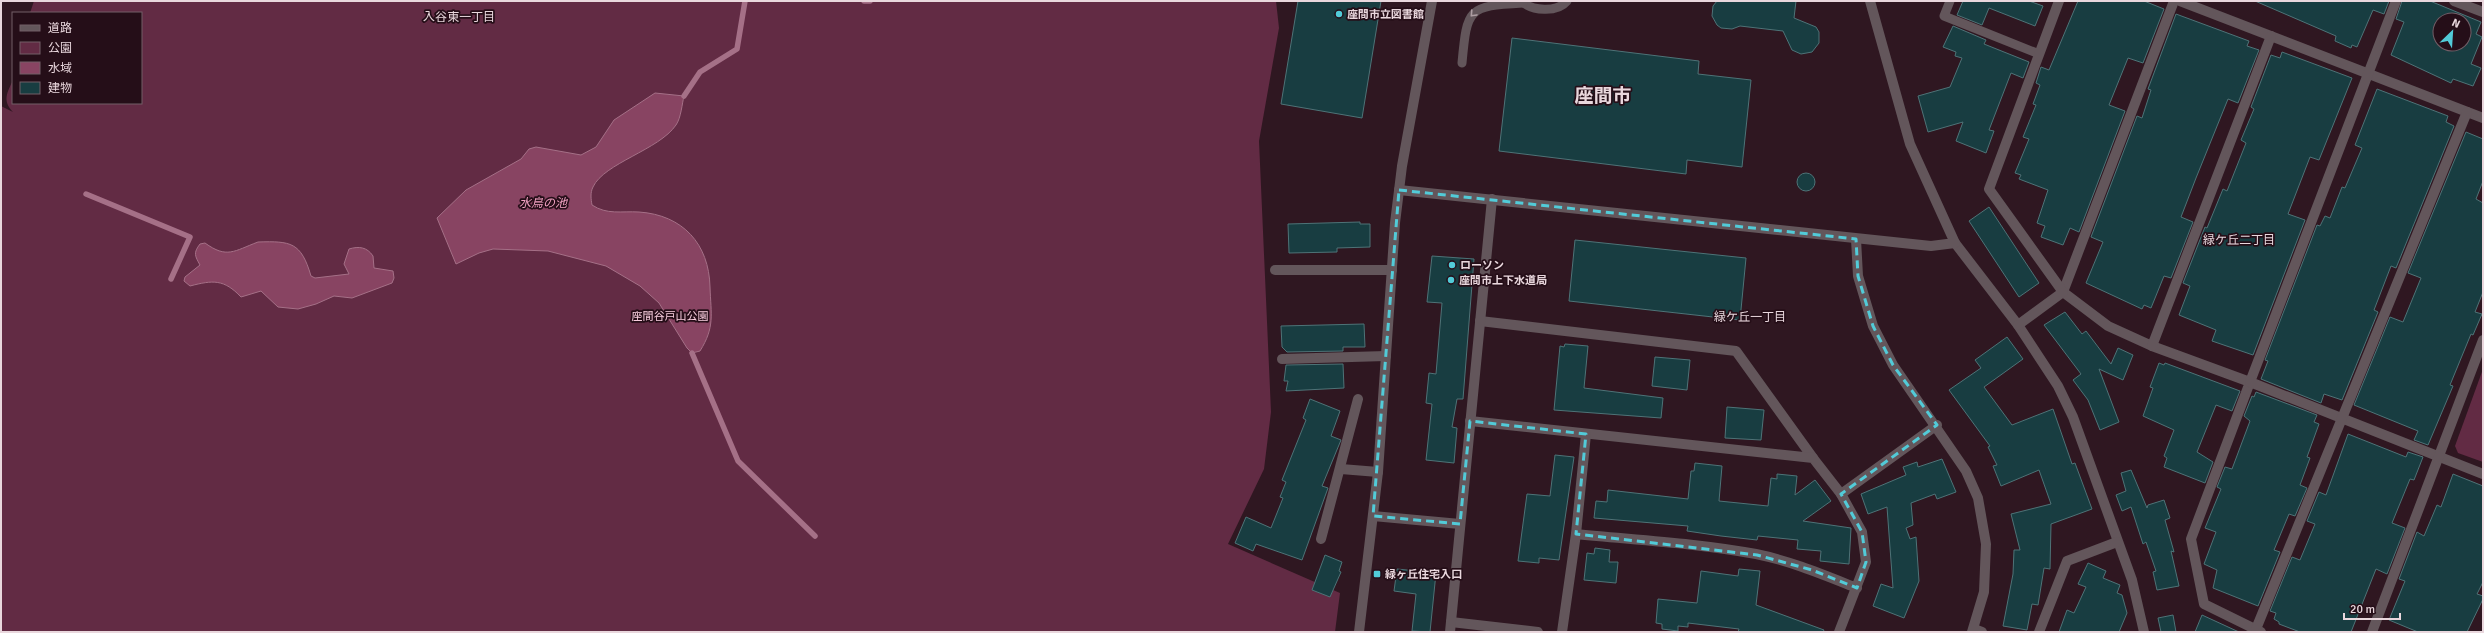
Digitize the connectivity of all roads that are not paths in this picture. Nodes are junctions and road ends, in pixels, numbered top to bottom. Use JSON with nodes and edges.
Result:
{"nodes":[{"id":1,"x":1432,"y":1,"type":"edge"},
{"id":2,"x":1567,"y":1,"type":"edge"},
{"id":3,"x":1870,"y":1,"type":"edge"},
{"id":4,"x":1950,"y":1,"type":"edge"},
{"id":5,"x":2059,"y":1,"type":"edge"},
{"id":6,"x":2174,"y":1,"type":"edge"},
{"id":7,"x":2180,"y":1,"type":"edge"},
{"id":8,"x":2396,"y":1,"type":"edge"},
{"id":9,"x":2454,"y":1,"type":"edge"},
{"id":10,"x":1522,"y":2,"type":"edge"},
{"id":11,"x":2483,"y":12,"type":"edge"},
{"id":12,"x":2271,"y":36,"type":"junction"},
{"id":13,"x":2039,"y":54,"type":"junction"},
{"id":14,"x":1462,"y":63,"type":"dead end"},
{"id":15,"x":2367,"y":73,"type":"junction"},
{"id":16,"x":2467,"y":112,"type":"junction"},
{"id":17,"x":2483,"y":118,"type":"edge"},
{"id":18,"x":1399,"y":190,"type":"junction"},
{"id":19,"x":1492,"y":199,"type":"junction"},
{"id":20,"x":1856,"y":238,"type":"junction"},
{"id":21,"x":1955,"y":242,"type":"junction"},
{"id":22,"x":1275,"y":270,"type":"dead end"},
{"id":23,"x":1392,"y":270,"type":"junction"},
{"id":24,"x":2063,"y":292,"type":"junction"},
{"id":25,"x":1480,"y":321,"type":"junction"},
{"id":26,"x":2018,"y":325,"type":"junction"},
{"id":27,"x":2152,"y":346,"type":"junction"},
{"id":28,"x":2482,"y":347,"type":"edge"},
{"id":29,"x":1386,"y":356,"type":"junction"},
{"id":30,"x":1282,"y":359,"type":"dead end"},
{"id":31,"x":2250,"y":382,"type":"junction"},
{"id":32,"x":1358,"y":399,"type":"dead end"},
{"id":33,"x":2341,"y":418,"type":"junction"},
{"id":34,"x":1470,"y":421,"type":"junction"},
{"id":35,"x":1937,"y":425,"type":"junction"},
{"id":36,"x":1586,"y":434,"type":"junction"},
{"id":37,"x":2439,"y":457,"type":"junction"},
{"id":38,"x":1813,"y":458,"type":"junction"},
{"id":39,"x":1341,"y":469,"type":"junction"},
{"id":40,"x":1378,"y":472,"type":"junction"},
{"id":41,"x":2483,"y":474,"type":"edge"},
{"id":42,"x":1841,"y":494,"type":"junction"},
{"id":43,"x":1373,"y":516,"type":"junction"},
{"id":44,"x":1460,"y":524,"type":"junction"},
{"id":45,"x":1576,"y":534,"type":"junction"},
{"id":46,"x":1321,"y":539,"type":"dead end"},
{"id":47,"x":2117,"y":542,"type":"junction"},
{"id":48,"x":1857,"y":588,"type":"junction"},
{"id":49,"x":1450,"y":627,"type":"edge"},
{"id":50,"x":1976,"y":631,"type":"edge"},
{"id":51,"x":2259,"y":631,"type":"edge"},
{"id":52,"x":1359,"y":632,"type":"edge"},
{"id":53,"x":1538,"y":632,"type":"edge"},
{"id":54,"x":1562,"y":632,"type":"edge"},
{"id":55,"x":1839,"y":632,"type":"edge"},
{"id":56,"x":2039,"y":632,"type":"edge"},
{"id":57,"x":2144,"y":632,"type":"edge"},
{"id":58,"x":2372,"y":632,"type":"edge"}],
"edges":[{"from":1,"to":18,"type":"street"},
{"from":2,"to":10,"type":"lane"},
{"from":3,"to":21,"type":"street"},
{"from":4,"to":13,"type":"lane"},
{"from":5,"to":13,"type":"street"},
{"from":6,"to":24,"type":"street"},
{"from":7,"to":12,"type":"street"},
{"from":8,"to":15,"type":"street"},
{"from":9,"to":11,"type":"street"},
{"from":10,"to":14,"type":"lane","one_way":true},
{"from":12,"to":15,"type":"street"},
{"from":12,"to":27,"type":"street"},
{"from":13,"to":24,"type":"street"},
{"from":15,"to":16,"type":"street"},
{"from":15,"to":31,"type":"street"},
{"from":16,"to":17,"type":"street"},
{"from":16,"to":33,"type":"street"},
{"from":18,"to":19,"type":"street"},
{"from":18,"to":23,"type":"street"},
{"from":19,"to":20,"type":"street"},
{"from":19,"to":25,"type":"street"},
{"from":20,"to":21,"type":"street"},
{"from":20,"to":35,"type":"street"},
{"from":21,"to":26,"type":"street"},
{"from":22,"to":23,"type":"street"},
{"from":23,"to":29,"type":"street"},
{"from":24,"to":26,"type":"street"},
{"from":24,"to":27,"type":"street"},
{"from":25,"to":34,"type":"street"},
{"from":25,"to":38,"type":"street"},
{"from":26,"to":47,"type":"street"},
{"from":27,"to":31,"type":"street"},
{"from":28,"to":37,"type":"street"},
{"from":29,"to":30,"type":"street"},
{"from":29,"to":40,"type":"street"},
{"from":31,"to":33,"type":"street"},
{"from":31,"to":51,"type":"street"},
{"from":32,"to":39,"type":"street"},
{"from":33,"to":37,"type":"street"},
{"from":33,"to":51,"type":"street"},
{"from":34,"to":36,"type":"street"},
{"from":34,"to":44,"type":"street"},
{"from":35,"to":42,"type":"street"},
{"from":35,"to":50,"type":"street"},
{"from":36,"to":38,"type":"street"},
{"from":36,"to":45,"type":"street"},
{"from":37,"to":41,"type":"street"},
{"from":37,"to":58,"type":"street"},
{"from":38,"to":42,"type":"street"},
{"from":39,"to":40,"type":"street"},
{"from":39,"to":46,"type":"street"},
{"from":40,"to":43,"type":"street"},
{"from":42,"to":48,"type":"street"},
{"from":43,"to":44,"type":"street"},
{"from":43,"to":52,"type":"street"},
{"from":44,"to":49,"type":"street"},
{"from":45,"to":48,"type":"street"},
{"from":45,"to":54,"type":"street"},
{"from":47,"to":56,"type":"street"},
{"from":47,"to":57,"type":"street"},
{"from":48,"to":55,"type":"street"},
{"from":49,"to":53,"type":"street"}]}
